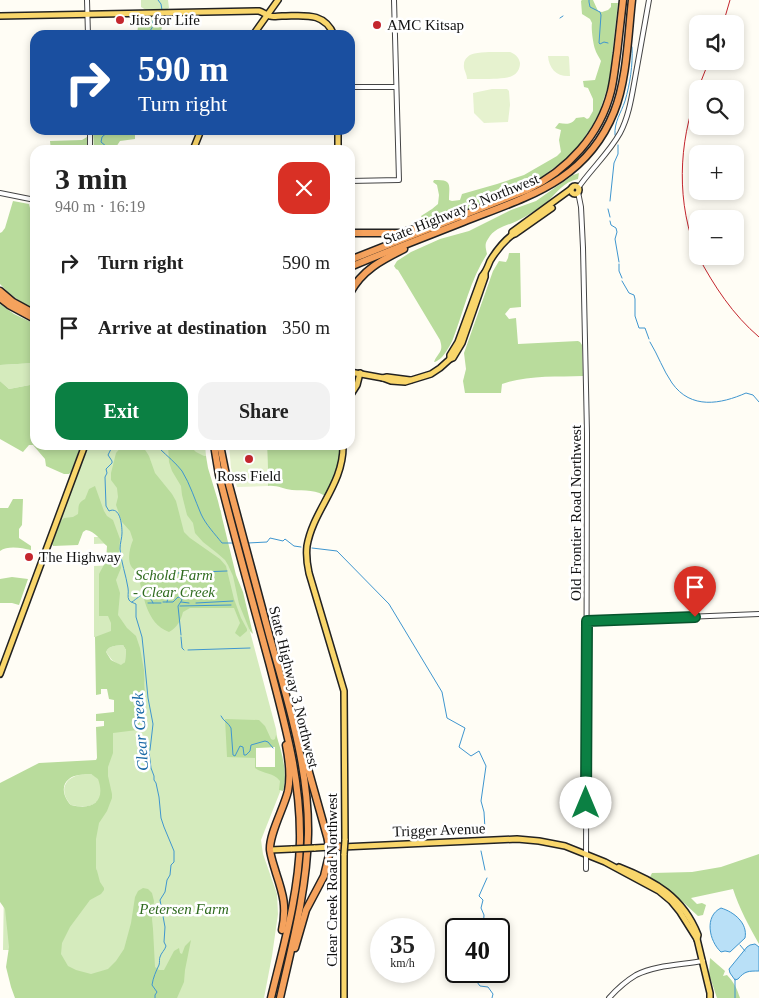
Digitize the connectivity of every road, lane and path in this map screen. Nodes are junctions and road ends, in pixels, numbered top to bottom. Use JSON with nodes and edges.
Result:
{"nodes":[{"id":1,"x":87,"y":0,"type":"edge"},
{"id":2,"x":278,"y":0,"type":"edge"},
{"id":3,"x":394,"y":0,"type":"edge"},
{"id":4,"x":649,"y":0,"type":"edge"},
{"id":5,"x":623,"y":3,"type":"edge"},
{"id":6,"x":632,"y":3,"type":"edge"},
{"id":7,"x":274,"y":6,"type":"junction"},
{"id":8,"x":87,"y":14,"type":"junction"},
{"id":9,"x":267,"y":15,"type":"junction"},
{"id":10,"x":0,"y":16,"type":"edge"},
{"id":11,"x":288,"y":16,"type":"junction"},
{"id":12,"x":88,"y":30,"type":"edge"},
{"id":13,"x":256,"y":30,"type":"edge"},
{"id":14,"x":331,"y":30,"type":"edge"},
{"id":15,"x":396,"y":87,"type":"junction"},
{"id":16,"x":355,"y":88,"type":"edge"},
{"id":17,"x":355,"y":182,"type":"edge"},
{"id":18,"x":575,"y":191,"type":"junction"},
{"id":19,"x":0,"y":193,"type":"edge"},
{"id":20,"x":30,"y":199,"type":"edge"},
{"id":21,"x":500,"y":208,"type":"junction"},
{"id":22,"x":466,"y":214,"type":"junction"},
{"id":23,"x":355,"y":233,"type":"edge"},
{"id":24,"x":403,"y":250,"type":"junction"},
{"id":25,"x":355,"y":258,"type":"edge"},
{"id":26,"x":355,"y":266,"type":"edge"},
{"id":27,"x":355,"y":266,"type":"edge"},
{"id":28,"x":355,"y":284,"type":"edge"},
{"id":29,"x":0,"y":291,"type":"edge"},
{"id":30,"x":0,"y":298,"type":"edge"},
{"id":31,"x":30,"y":314,"type":"edge"},
{"id":32,"x":30,"y":315,"type":"edge"},
{"id":33,"x":355,"y":372,"type":"edge"},
{"id":34,"x":360,"y":373,"type":"junction"},
{"id":35,"x":355,"y":388,"type":"edge"},
{"id":36,"x":83,"y":450,"type":"edge"},
{"id":37,"x":215,"y":450,"type":"edge"},
{"id":38,"x":221,"y":450,"type":"edge"},
{"id":39,"x":343,"y":450,"type":"edge"},
{"id":40,"x":219,"y":458,"type":"junction"},
{"id":41,"x":759,"y":614,"type":"edge"},
{"id":42,"x":587,"y":621,"type":"junction"},
{"id":43,"x":0,"y":674,"type":"edge"},
{"id":44,"x":283,"y":684,"type":"junction"},
{"id":45,"x":278,"y":697,"type":"junction"},
{"id":46,"x":328,"y":840,"type":"junction"},
{"id":47,"x":343,"y":844,"type":"junction"},
{"id":48,"x":329,"y":847,"type":"junction"},
{"id":49,"x":270,"y":850,"type":"junction"},
{"id":50,"x":586,"y":854,"type":"junction"},
{"id":51,"x":329,"y":855,"type":"junction"},
{"id":52,"x":586,"y":869,"type":"dead end"},
{"id":53,"x":703,"y":960,"type":"junction"},
{"id":54,"x":282,"y":987,"type":"junction"},
{"id":55,"x":711,"y":996,"type":"edge"},
{"id":56,"x":270,"y":998,"type":"edge"},
{"id":57,"x":280,"y":998,"type":"edge"},
{"id":58,"x":344,"y":998,"type":"edge"},
{"id":59,"x":609,"y":998,"type":"edge"}],
"edges":[{"from":1,"to":8,"type":"street"},
{"from":2,"to":7,"type":"main road"},
{"from":3,"to":15,"type":"street"},
{"from":4,"to":18,"type":"street"},
{"from":5,"to":22,"type":"highway","name":"State Highway 3 Northwest"},
{"from":6,"to":21,"type":"highway","name":"State Highway 3 Northwest"},
{"from":7,"to":9,"type":"main road"},
{"from":7,"to":11,"type":"main road"},
{"from":8,"to":9,"type":"main road"},
{"from":8,"to":10,"type":"main road"},
{"from":8,"to":12,"type":"street"},
{"from":9,"to":11,"type":"main road"},
{"from":9,"to":13,"type":"main road"},
{"from":11,"to":14,"type":"main road"},
{"from":15,"to":16,"type":"street"},
{"from":15,"to":17,"type":"street"},
{"from":18,"to":34,"type":"main road"},
{"from":18,"to":42,"type":"street","name":"Old Frontier Road Northwest"},
{"from":19,"to":20,"type":"street"},
{"from":21,"to":24,"type":"highway"},
{"from":21,"to":26,"type":"highway","name":"State Highway 3 Northwest"},
{"from":22,"to":23,"type":"highway"},
{"from":22,"to":25,"type":"highway","name":"State Highway 3 Northwest"},
{"from":24,"to":27,"type":"highway"},
{"from":24,"to":28,"type":"highway"},
{"from":29,"to":31,"type":"highway"},
{"from":30,"to":32,"type":"highway"},
{"from":33,"to":34,"type":"main road"},
{"from":34,"to":35,"type":"main road"},
{"from":36,"to":43,"type":"main road"},
{"from":37,"to":40,"type":"highway","name":"State Highway 3 Northwest"},
{"from":38,"to":40,"type":"highway","name":"State Highway 3 Northwest"},
{"from":39,"to":47,"type":"main road","name":"Clear Creek Road Northwest"},
{"from":40,"to":44,"type":"highway","name":"State Highway 3 Northwest"},
{"from":40,"to":45,"type":"highway","name":"State Highway 3 Northwest"},
{"from":41,"to":42,"type":"street"},
{"from":42,"to":50,"type":"street","name":"Old Frontier Road Northwest"},
{"from":44,"to":46,"type":"highway"},
{"from":44,"to":54,"type":"highway","name":"State Highway 3 Northwest"},
{"from":45,"to":49,"type":"highway"},
{"from":45,"to":56,"type":"highway","name":"State Highway 3 Northwest"},
{"from":46,"to":47,"type":"highway"},
{"from":46,"to":48,"type":"highway"},
{"from":47,"to":48,"type":"main road","name":"Trigger Avenue"},
{"from":47,"to":50,"type":"main road","name":"Trigger Avenue"},
{"from":47,"to":51,"type":"highway"},
{"from":47,"to":58,"type":"main road","name":"Clear Creek Road Northwest","bridge":true},
{"from":48,"to":49,"type":"main road","name":"Trigger Avenue","bridge":true},
{"from":48,"to":51,"type":"highway"},
{"from":49,"to":56,"type":"highway"},
{"from":50,"to":52,"type":"street","name":"Old Frontier Road Northwest"},
{"from":50,"to":53,"type":"main road","name":"Trigger Avenue"},
{"from":51,"to":54,"type":"highway"},
{"from":53,"to":55,"type":"main road","name":"Trigger Avenue"},
{"from":53,"to":59,"type":"street"},
{"from":54,"to":57,"type":"highway","name":"State Highway 3 Northwest"}]}
